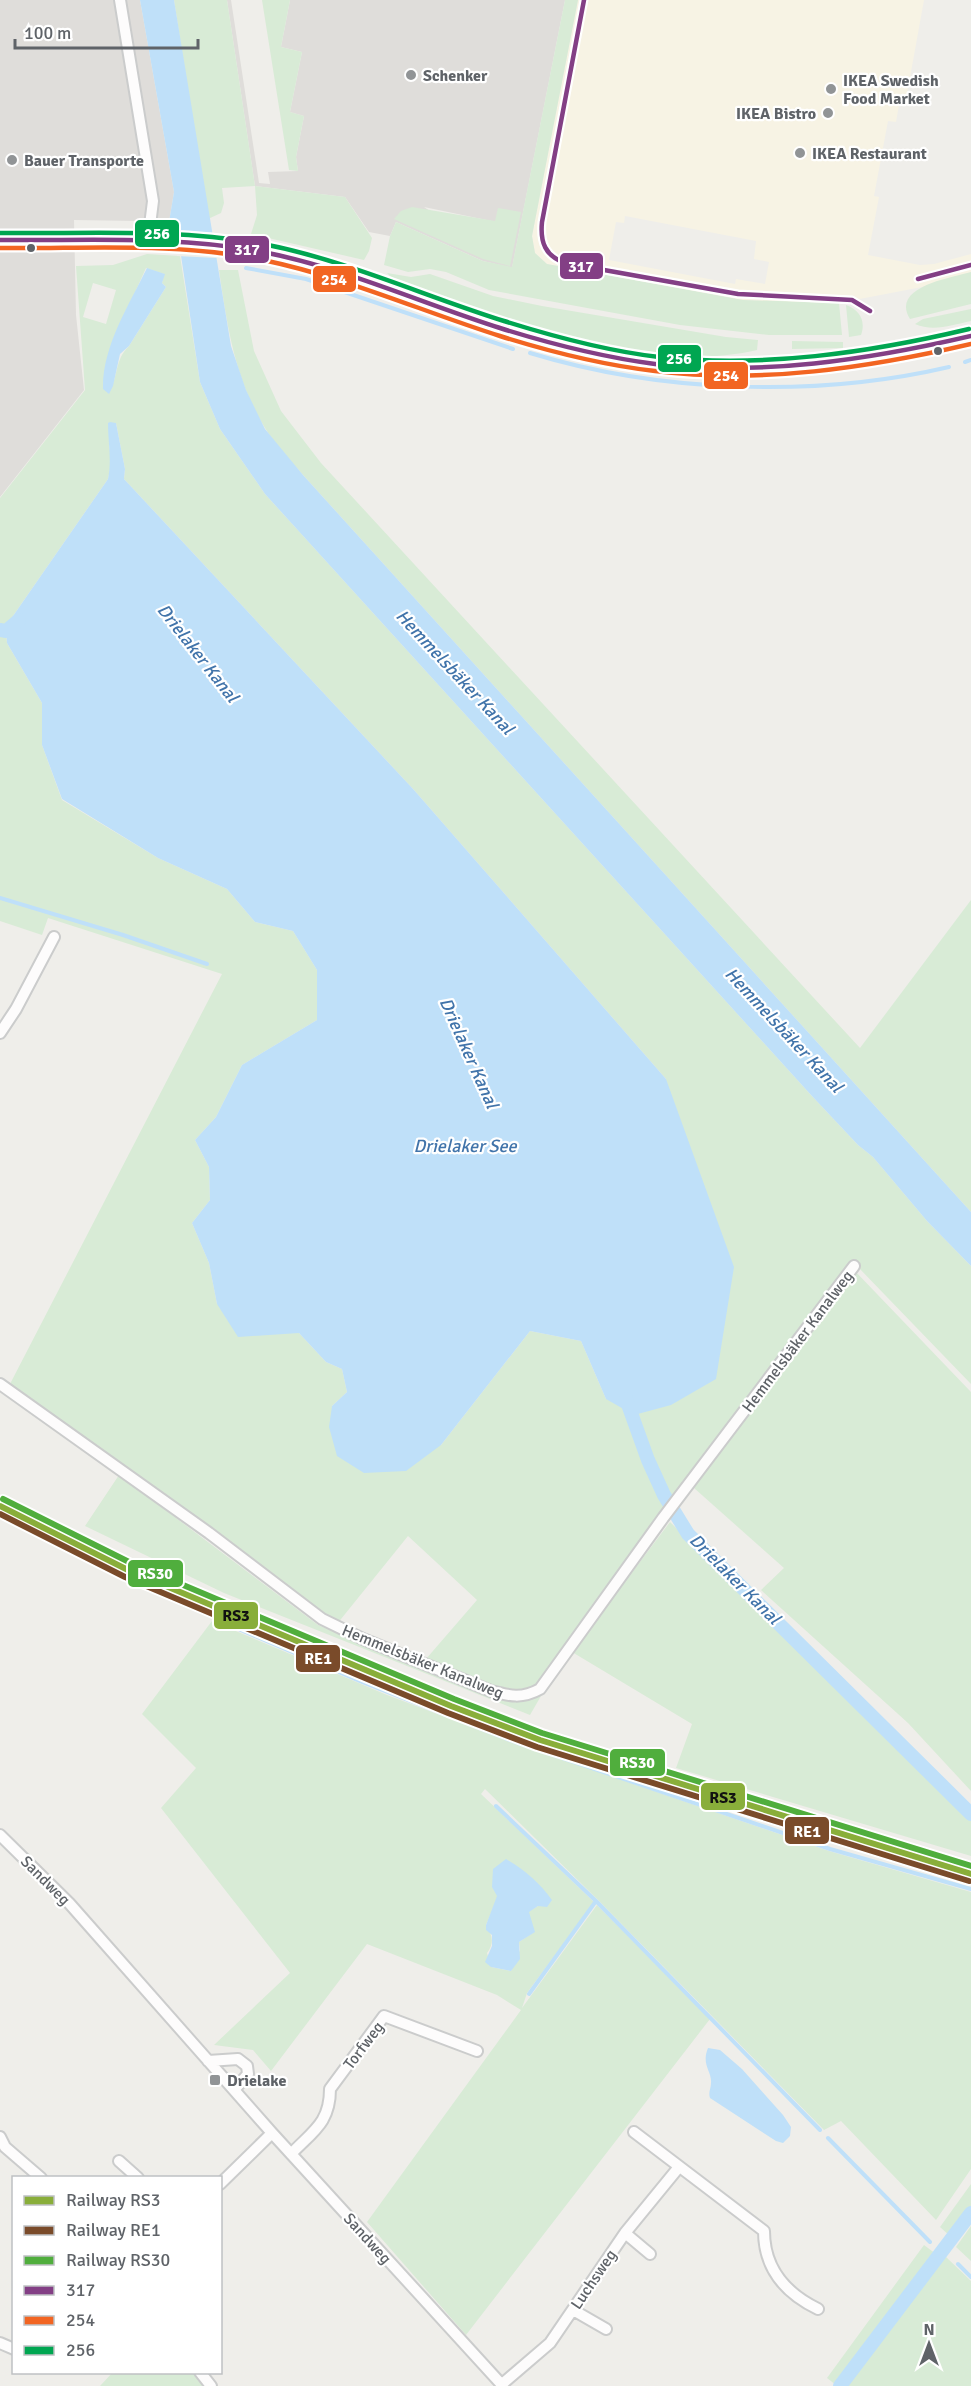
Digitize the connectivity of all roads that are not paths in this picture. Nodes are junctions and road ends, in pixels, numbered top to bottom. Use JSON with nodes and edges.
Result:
{"nodes":[{"id":1,"x":120,"y":0,"type":"edge"},
{"id":2,"x":0,"y":240,"type":"edge"},
{"id":3,"x":148,"y":241,"type":"junction"},
{"id":4,"x":971,"y":336,"type":"edge"},
{"id":5,"x":54,"y":937,"type":"dead end"},
{"id":6,"x":0,"y":1033,"type":"edge"},
{"id":7,"x":854,"y":1266,"type":"dead end"},
{"id":8,"x":0,"y":1384,"type":"edge"},
{"id":9,"x":0,"y":1835,"type":"edge"},
{"id":10,"x":477,"y":2051,"type":"dead end"},
{"id":11,"x":208,"y":2061,"type":"junction"},
{"id":12,"x":234,"y":2090,"type":"junction"},
{"id":13,"x":634,"y":2132,"type":"dead end"},
{"id":14,"x":272,"y":2133,"type":"junction"},
{"id":15,"x":0,"y":2137,"type":"edge"},
{"id":16,"x":291,"y":2154,"type":"junction"},
{"id":17,"x":119,"y":2161,"type":"dead end"},
{"id":18,"x":679,"y":2167,"type":"junction"},
{"id":19,"x":39,"y":2176,"type":"edge"},
{"id":20,"x":136,"y":2176,"type":"edge"},
{"id":21,"x":222,"y":2182,"type":"edge"},
{"id":22,"x":625,"y":2233,"type":"junction"},
{"id":23,"x":650,"y":2254,"type":"dead end"},
{"id":24,"x":818,"y":2309,"type":"dead end"},
{"id":25,"x":573,"y":2310,"type":"junction"},
{"id":26,"x":606,"y":2329,"type":"dead end"},
{"id":27,"x":201,"y":2374,"type":"edge"},
{"id":28,"x":502,"y":2385,"type":"edge"},
{"id":29,"x":212,"y":2386,"type":"edge"}],
"edges":[{"from":1,"to":3,"type":"street"},
{"from":2,"to":3,"type":"main road"},
{"from":3,"to":4,"type":"main road"},
{"from":5,"to":6,"type":"street"},
{"from":7,"to":8,"type":"street","name":"Hemmelsbäker Kanalweg"},
{"from":9,"to":11,"type":"street","name":"Sandweg"},
{"from":10,"to":16,"type":"street","name":"Torfweg"},
{"from":11,"to":12,"type":"street","name":"Sandweg"},
{"from":11,"to":12,"type":"street"},
{"from":12,"to":14,"type":"street","name":"Sandweg"},
{"from":13,"to":18,"type":"street"},
{"from":14,"to":16,"type":"street","name":"Sandweg"},
{"from":14,"to":21,"type":"street"},
{"from":15,"to":19,"type":"street"},
{"from":16,"to":28,"type":"street","name":"Sandweg"},
{"from":17,"to":20,"type":"street"},
{"from":18,"to":22,"type":"street","name":"Luchsweg"},
{"from":18,"to":24,"type":"street"},
{"from":22,"to":23,"type":"street"},
{"from":22,"to":25,"type":"street","name":"Luchsweg"},
{"from":25,"to":26,"type":"street"},
{"from":25,"to":28,"type":"street","name":"Luchsweg"},
{"from":27,"to":29,"type":"street"}]}
